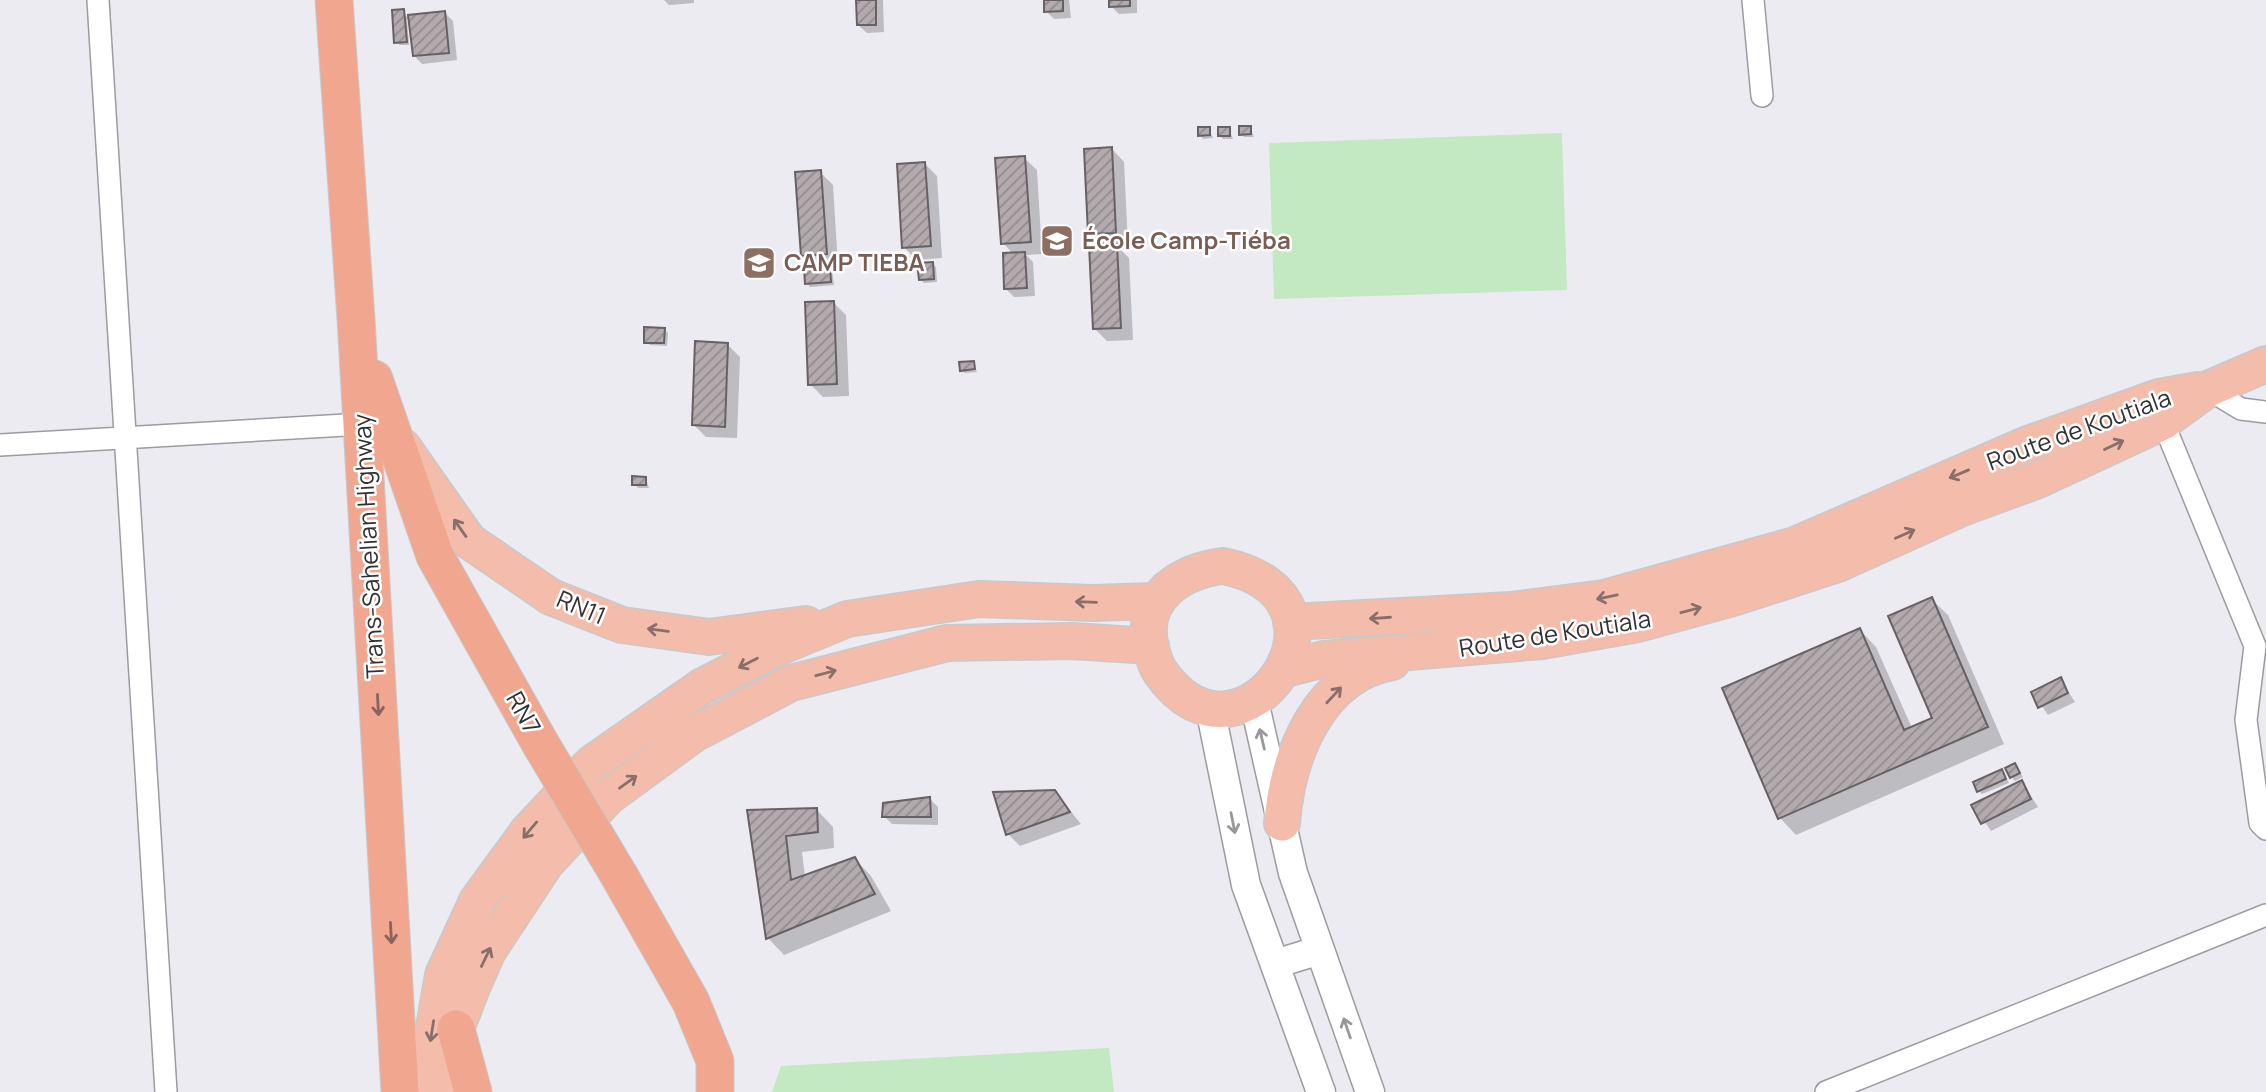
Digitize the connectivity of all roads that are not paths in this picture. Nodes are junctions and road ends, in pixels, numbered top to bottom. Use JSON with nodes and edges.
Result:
{"nodes":[{"id":1,"x":98,"y":0,"type":"edge"},
{"id":2,"x":334,"y":0,"type":"edge"},
{"id":3,"x":1753,"y":0,"type":"edge"},
{"id":4,"x":1762,"y":96,"type":"dead end"},
{"id":5,"x":2266,"y":364,"type":"edge"},
{"id":6,"x":2208,"y":389,"type":"junction"},
{"id":7,"x":2266,"y":412,"type":"edge"},
{"id":8,"x":2163,"y":422,"type":"junction"},
{"id":9,"x":375,"y":424,"type":"junction"},
{"id":10,"x":125,"y":439,"type":"junction"},
{"id":11,"x":0,"y":445,"type":"edge"},
{"id":12,"x":1154,"y":601,"type":"junction"},
{"id":13,"x":847,"y":619,"type":"junction"},
{"id":14,"x":1291,"y":622,"type":"junction"},
{"id":15,"x":2261,"y":643,"type":"edge"},
{"id":16,"x":1151,"y":646,"type":"junction"},
{"id":17,"x":1475,"y":648,"type":"junction"},
{"id":18,"x":1285,"y":669,"type":"junction"},
{"id":19,"x":1254,"y":701,"type":"junction"},
{"id":20,"x":1210,"y":708,"type":"junction"},
{"id":21,"x":1282,"y":823,"type":"junction"},
{"id":22,"x":2266,"y":829,"type":"edge"},
{"id":23,"x":2266,"y":915,"type":"edge"},
{"id":24,"x":1320,"y":950,"type":"junction"},
{"id":25,"x":1275,"y":964,"type":"junction"},
{"id":26,"x":456,"y":1029,"type":"junction"},
{"id":27,"x":166,"y":1092,"type":"edge"},
{"id":28,"x":400,"y":1092,"type":"edge"},
{"id":29,"x":423,"y":1092,"type":"edge"},
{"id":30,"x":448,"y":1092,"type":"edge"},
{"id":31,"x":473,"y":1092,"type":"edge"},
{"id":32,"x":715,"y":1092,"type":"edge"},
{"id":33,"x":1321,"y":1092,"type":"edge"},
{"id":34,"x":1370,"y":1092,"type":"edge"},
{"id":35,"x":1826,"y":1092,"type":"edge"}],
"edges":[{"from":1,"to":10,"type":"street"},
{"from":2,"to":9,"type":"highway","name":"RN7"},
{"from":3,"to":4,"type":"street"},
{"from":5,"to":6,"type":"main road"},
{"from":6,"to":7,"type":"street"},
{"from":6,"to":8,"type":"main road","name":"Route de Koutiala"},
{"from":6,"to":14,"type":"main road","name":"Route de Koutiala","one_way":true},
{"from":8,"to":15,"type":"street"},
{"from":17,"to":8,"type":"main road","name":"Route de Koutiala","one_way":true},
{"from":9,"to":10,"type":"street"},
{"from":13,"to":9,"type":"main road","name":"RN11","number":"RN11","one_way":true},
{"from":9,"to":28,"type":"highway","name":"Trans-Sahelian Highway","one_way":true},
{"from":9,"to":32,"type":"highway","name":"RN7","bridge":true},
{"from":10,"to":11,"type":"street"},
{"from":10,"to":27,"type":"street"},
{"from":12,"to":13,"type":"main road","number":"RN11","one_way":true},
{"from":12,"to":14,"type":"main road"},
{"from":12,"to":16,"type":"main road"},
{"from":13,"to":29,"type":"main road","number":"RN11","one_way":true},
{"from":14,"to":18,"type":"main road"},
{"from":15,"to":22,"type":"street"},
{"from":16,"to":20,"type":"main road"},
{"from":26,"to":16,"type":"main road","one_way":true},
{"from":17,"to":18,"type":"main road","name":"Route de Koutiala"},
{"from":21,"to":17,"type":"main road","one_way":true},
{"from":18,"to":19,"type":"main road"},
{"from":19,"to":20,"type":"main road"},
{"from":21,"to":19,"type":"street","one_way":true},
{"from":20,"to":25,"type":"street","one_way":true},
{"from":21,"to":24,"type":"street"},
{"from":23,"to":35,"type":"street"},
{"from":24,"to":25,"type":"street"},
{"from":34,"to":24,"type":"street","one_way":true},
{"from":25,"to":33,"type":"street"},
{"from":26,"to":30,"type":"main road"},
{"from":26,"to":31,"type":"highway"}]}
